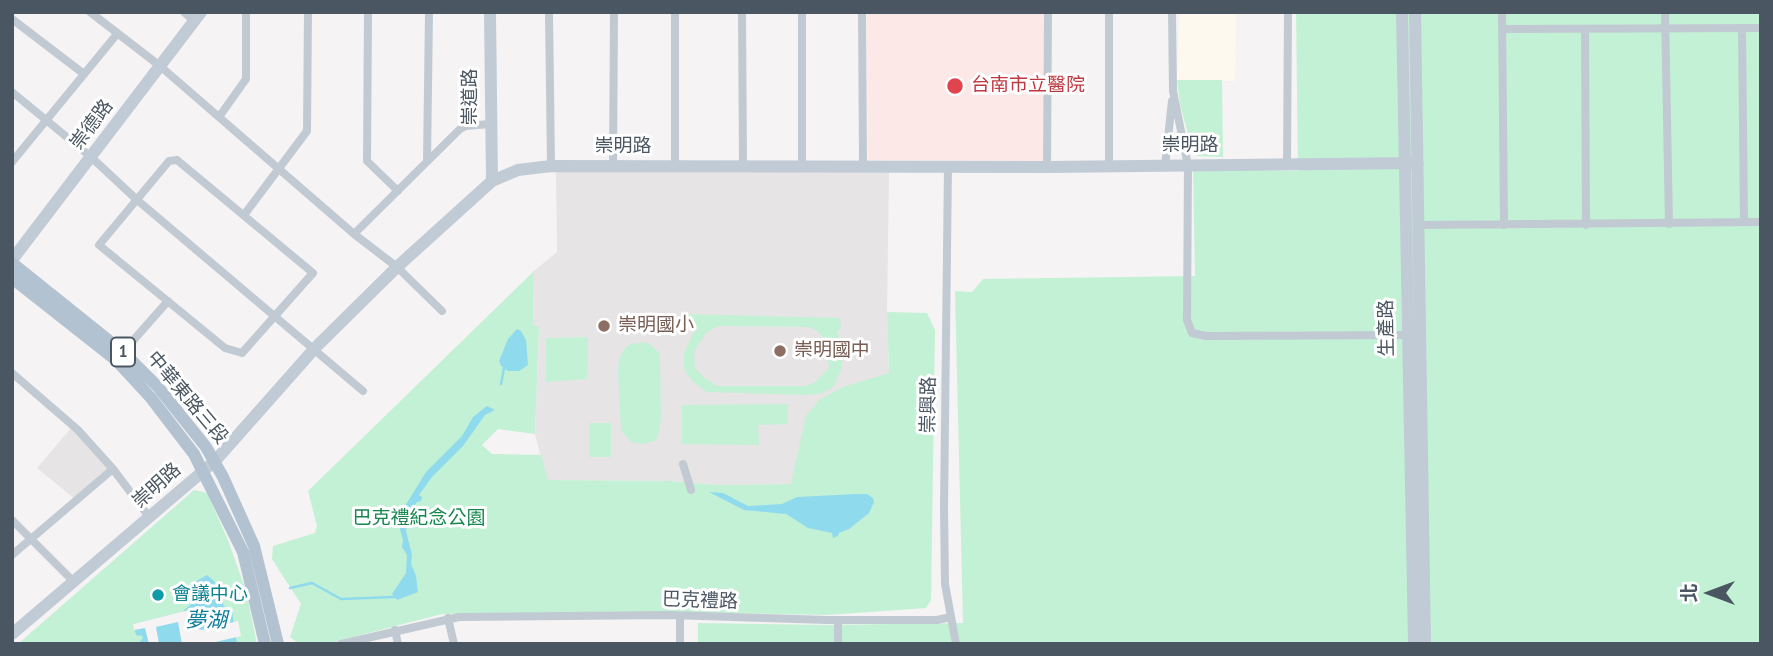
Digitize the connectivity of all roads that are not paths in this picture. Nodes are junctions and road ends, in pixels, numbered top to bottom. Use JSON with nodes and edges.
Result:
{"nodes":[{"id":1,"x":90,"y":12,"type":"edge"},
{"id":2,"x":246,"y":12,"type":"edge"},
{"id":3,"x":308,"y":12,"type":"edge"},
{"id":4,"x":368,"y":12,"type":"edge"},
{"id":5,"x":429,"y":12,"type":"edge"},
{"id":6,"x":489,"y":12,"type":"edge"},
{"id":7,"x":550,"y":12,"type":"edge"},
{"id":8,"x":614,"y":12,"type":"edge"},
{"id":9,"x":674,"y":12,"type":"edge"},
{"id":10,"x":742,"y":12,"type":"edge"},
{"id":11,"x":802,"y":12,"type":"edge"},
{"id":12,"x":862,"y":12,"type":"edge"},
{"id":13,"x":1048,"y":12,"type":"edge"},
{"id":14,"x":1109,"y":12,"type":"edge"},
{"id":15,"x":1172,"y":12,"type":"edge"},
{"id":16,"x":1288,"y":12,"type":"edge"},
{"id":17,"x":1402,"y":12,"type":"edge"},
{"id":18,"x":1415,"y":12,"type":"edge"},
{"id":19,"x":1502,"y":12,"type":"edge"},
{"id":20,"x":1665,"y":12,"type":"edge"},
{"id":21,"x":193,"y":15,"type":"edge"},
{"id":22,"x":12,"y":19,"type":"edge"},
{"id":23,"x":1742,"y":28,"type":"junction"},
{"id":24,"x":1761,"y":28,"type":"edge"},
{"id":25,"x":1502,"y":29,"type":"junction"},
{"id":26,"x":1585,"y":29,"type":"junction"},
{"id":27,"x":1665,"y":29,"type":"junction"},
{"id":28,"x":117,"y":34,"type":"junction"},
{"id":29,"x":160,"y":66,"type":"junction"},
{"id":30,"x":84,"y":74,"type":"junction"},
{"id":31,"x":1173,"y":91,"type":"junction"},
{"id":32,"x":12,"y":92,"type":"edge"},
{"id":33,"x":219,"y":117,"type":"junction"},
{"id":34,"x":46,"y":119,"type":"junction"},
{"id":35,"x":490,"y":124,"type":"junction"},
{"id":36,"x":91,"y":157,"type":"junction"},
{"id":37,"x":427,"y":161,"type":"junction"},
{"id":38,"x":12,"y":162,"type":"edge"},
{"id":39,"x":1403,"y":163,"type":"junction"},
{"id":40,"x":1418,"y":163,"type":"junction"},
{"id":41,"x":863,"y":165,"type":"junction"},
{"id":42,"x":1287,"y":165,"type":"junction"},
{"id":43,"x":551,"y":166,"type":"junction"},
{"id":44,"x":613,"y":166,"type":"junction"},
{"id":45,"x":675,"y":166,"type":"junction"},
{"id":46,"x":743,"y":166,"type":"junction"},
{"id":47,"x":802,"y":166,"type":"junction"},
{"id":48,"x":948,"y":166,"type":"junction"},
{"id":49,"x":1109,"y":166,"type":"junction"},
{"id":50,"x":1165,"y":166,"type":"junction"},
{"id":51,"x":1188,"y":166,"type":"junction"},
{"id":52,"x":1047,"y":167,"type":"junction"},
{"id":53,"x":277,"y":168,"type":"junction"},
{"id":54,"x":492,"y":181,"type":"junction"},
{"id":55,"x":398,"y":191,"type":"junction"},
{"id":56,"x":136,"y":199,"type":"junction"},
{"id":57,"x":244,"y":215,"type":"junction"},
{"id":58,"x":1744,"y":222,"type":"junction"},
{"id":59,"x":1761,"y":222,"type":"edge"},
{"id":60,"x":1669,"y":224,"type":"junction"},
{"id":61,"x":1418,"y":225,"type":"junction"},
{"id":62,"x":1504,"y":225,"type":"junction"},
{"id":63,"x":1586,"y":225,"type":"junction"},
{"id":64,"x":354,"y":234,"type":"junction"},
{"id":65,"x":12,"y":261,"type":"edge"},
{"id":66,"x":397,"y":267,"type":"junction"},
{"id":67,"x":12,"y":278,"type":"edge"},
{"id":68,"x":168,"y":301,"type":"junction"},
{"id":69,"x":442,"y":311,"type":"dead end"},
{"id":70,"x":275,"y":316,"type":"junction"},
{"id":71,"x":1413,"y":334,"type":"junction"},
{"id":72,"x":315,"y":348,"type":"junction"},
{"id":73,"x":123,"y":352,"type":"junction"},
{"id":74,"x":12,"y":373,"type":"edge"},
{"id":75,"x":363,"y":391,"type":"dead end"},
{"id":76,"x":215,"y":461,"type":"junction"},
{"id":77,"x":683,"y":464,"type":"dead end"},
{"id":78,"x":113,"y":469,"type":"junction"},
{"id":79,"x":204,"y":471,"type":"junction"},
{"id":80,"x":691,"y":490,"type":"dead end"},
{"id":81,"x":150,"y":518,"type":"junction"},
{"id":82,"x":12,"y":520,"type":"edge"},
{"id":83,"x":32,"y":538,"type":"junction"},
{"id":84,"x":12,"y":555,"type":"edge"},
{"id":85,"x":74,"y":582,"type":"junction"},
{"id":86,"x":680,"y":617,"type":"junction"},
{"id":87,"x":951,"y":617,"type":"junction"},
{"id":88,"x":448,"y":618,"type":"junction"},
{"id":89,"x":838,"y":620,"type":"junction"},
{"id":90,"x":395,"y":630,"type":"junction"},
{"id":91,"x":12,"y":634,"type":"edge"},
{"id":92,"x":265,"y":644,"type":"edge"},
{"id":93,"x":278,"y":644,"type":"edge"},
{"id":94,"x":342,"y":644,"type":"edge"},
{"id":95,"x":398,"y":644,"type":"edge"},
{"id":96,"x":454,"y":644,"type":"edge"},
{"id":97,"x":680,"y":644,"type":"edge"},
{"id":98,"x":838,"y":644,"type":"edge"},
{"id":99,"x":956,"y":644,"type":"edge"},
{"id":100,"x":1413,"y":644,"type":"edge"},
{"id":101,"x":1425,"y":644,"type":"edge"}],
"edges":[{"from":1,"to":28,"type":"street"},
{"from":2,"to":33,"type":"street"},
{"from":3,"to":53,"type":"street"},
{"from":4,"to":55,"type":"street"},
{"from":5,"to":37,"type":"street"},
{"from":6,"to":35,"type":"street","name":"崇道路"},
{"from":7,"to":43,"type":"street"},
{"from":8,"to":44,"type":"street"},
{"from":9,"to":45,"type":"street"},
{"from":10,"to":46,"type":"street"},
{"from":11,"to":47,"type":"street"},
{"from":12,"to":41,"type":"street"},
{"from":13,"to":52,"type":"street"},
{"from":14,"to":49,"type":"street"},
{"from":15,"to":31,"type":"street"},
{"from":16,"to":42,"type":"street"},
{"from":17,"to":39,"type":"street","name":"生產路"},
{"from":18,"to":40,"type":"street","name":"生產路"},
{"from":19,"to":25,"type":"street"},
{"from":20,"to":27,"type":"street"},
{"from":21,"to":29,"type":"street","name":"崇德路"},
{"from":22,"to":30,"type":"street"},
{"from":23,"to":24,"type":"street"},
{"from":23,"to":27,"type":"street"},
{"from":23,"to":58,"type":"street"},
{"from":25,"to":26,"type":"street"},
{"from":25,"to":62,"type":"street"},
{"from":26,"to":27,"type":"street"},
{"from":26,"to":63,"type":"street"},
{"from":27,"to":60,"type":"street"},
{"from":28,"to":29,"type":"street"},
{"from":28,"to":30,"type":"street"},
{"from":29,"to":33,"type":"street"},
{"from":29,"to":36,"type":"street","name":"崇德路"},
{"from":30,"to":34,"type":"street"},
{"from":31,"to":50,"type":"street"},
{"from":31,"to":51,"type":"street"},
{"from":32,"to":34,"type":"street"},
{"from":33,"to":53,"type":"street"},
{"from":34,"to":36,"type":"street"},
{"from":34,"to":38,"type":"street"},
{"from":35,"to":37,"type":"street"},
{"from":35,"to":54,"type":"street","name":"崇道路"},
{"from":36,"to":56,"type":"street"},
{"from":36,"to":65,"type":"street","name":"崇德路"},
{"from":37,"to":55,"type":"street"},
{"from":39,"to":40,"type":"street","name":"崇明路"},
{"from":39,"to":42,"type":"street","name":"崇明路"},
{"from":39,"to":71,"type":"street","name":"生產路"},
{"from":40,"to":61,"type":"street","name":"生產路"},
{"from":41,"to":47,"type":"street","name":"崇明路"},
{"from":41,"to":48,"type":"street","name":"崇明路"},
{"from":42,"to":51,"type":"street","name":"崇明路"},
{"from":43,"to":44,"type":"street","name":"崇明路"},
{"from":43,"to":54,"type":"street","name":"崇明路"},
{"from":44,"to":45,"type":"street","name":"崇明路"},
{"from":45,"to":46,"type":"street","name":"崇明路"},
{"from":46,"to":47,"type":"street","name":"崇明路"},
{"from":48,"to":52,"type":"street","name":"崇明路"},
{"from":48,"to":87,"type":"street","name":"崇興路"},
{"from":49,"to":50,"type":"street","name":"崇明路"},
{"from":49,"to":52,"type":"street","name":"崇明路"},
{"from":50,"to":51,"type":"street","name":"崇明路"},
{"from":51,"to":71,"type":"street"},
{"from":53,"to":57,"type":"street"},
{"from":53,"to":64,"type":"street"},
{"from":54,"to":66,"type":"street","name":"崇明路"},
{"from":55,"to":64,"type":"street"},
{"from":56,"to":57,"type":"street"},
{"from":56,"to":68,"type":"street"},
{"from":56,"to":70,"type":"street"},
{"from":57,"to":70,"type":"street"},
{"from":58,"to":59,"type":"street"},
{"from":58,"to":60,"type":"street"},
{"from":60,"to":63,"type":"street"},
{"from":61,"to":62,"type":"street"},
{"from":61,"to":71,"type":"street","name":"生產路"},
{"from":62,"to":63,"type":"street"},
{"from":64,"to":66,"type":"street"},
{"from":65,"to":73,"type":"main road","name":"中華東路三段","number":"1"},
{"from":66,"to":69,"type":"street"},
{"from":66,"to":72,"type":"street","name":"崇明路"},
{"from":67,"to":79,"type":"main road","name":"中華東路三段","number":"1"},
{"from":68,"to":70,"type":"street"},
{"from":68,"to":73,"type":"street"},
{"from":70,"to":72,"type":"street"},
{"from":71,"to":100,"type":"street","name":"生產路"},
{"from":71,"to":101,"type":"street","name":"生產路"},
{"from":72,"to":75,"type":"street"},
{"from":72,"to":76,"type":"street","name":"崇明路"},
{"from":73,"to":76,"type":"main road","name":"中華東路三段","number":"1"},
{"from":74,"to":78,"type":"street"},
{"from":76,"to":79,"type":"street","name":"崇明路"},
{"from":76,"to":93,"type":"main road","name":"中華東路三段","number":"1"},
{"from":77,"to":80,"type":"street"},
{"from":78,"to":81,"type":"street"},
{"from":78,"to":83,"type":"street"},
{"from":79,"to":81,"type":"street","name":"崇明路"},
{"from":79,"to":92,"type":"main road","name":"中華東路三段","number":"1"},
{"from":81,"to":85,"type":"street","name":"崇明路"},
{"from":82,"to":83,"type":"street"},
{"from":83,"to":84,"type":"street"},
{"from":83,"to":85,"type":"street"},
{"from":85,"to":91,"type":"street","name":"崇明路"},
{"from":86,"to":88,"type":"street","name":"巴克禮路"},
{"from":86,"to":89,"type":"street","name":"巴克禮路"},
{"from":86,"to":97,"type":"street"},
{"from":87,"to":89,"type":"street","name":"巴克禮路"},
{"from":87,"to":99,"type":"street","name":"崇興路"},
{"from":88,"to":90,"type":"street","name":"巴克禮路"},
{"from":88,"to":96,"type":"street"},
{"from":89,"to":98,"type":"street"},
{"from":90,"to":94,"type":"street","name":"巴克禮路"},
{"from":90,"to":95,"type":"street"}]}
